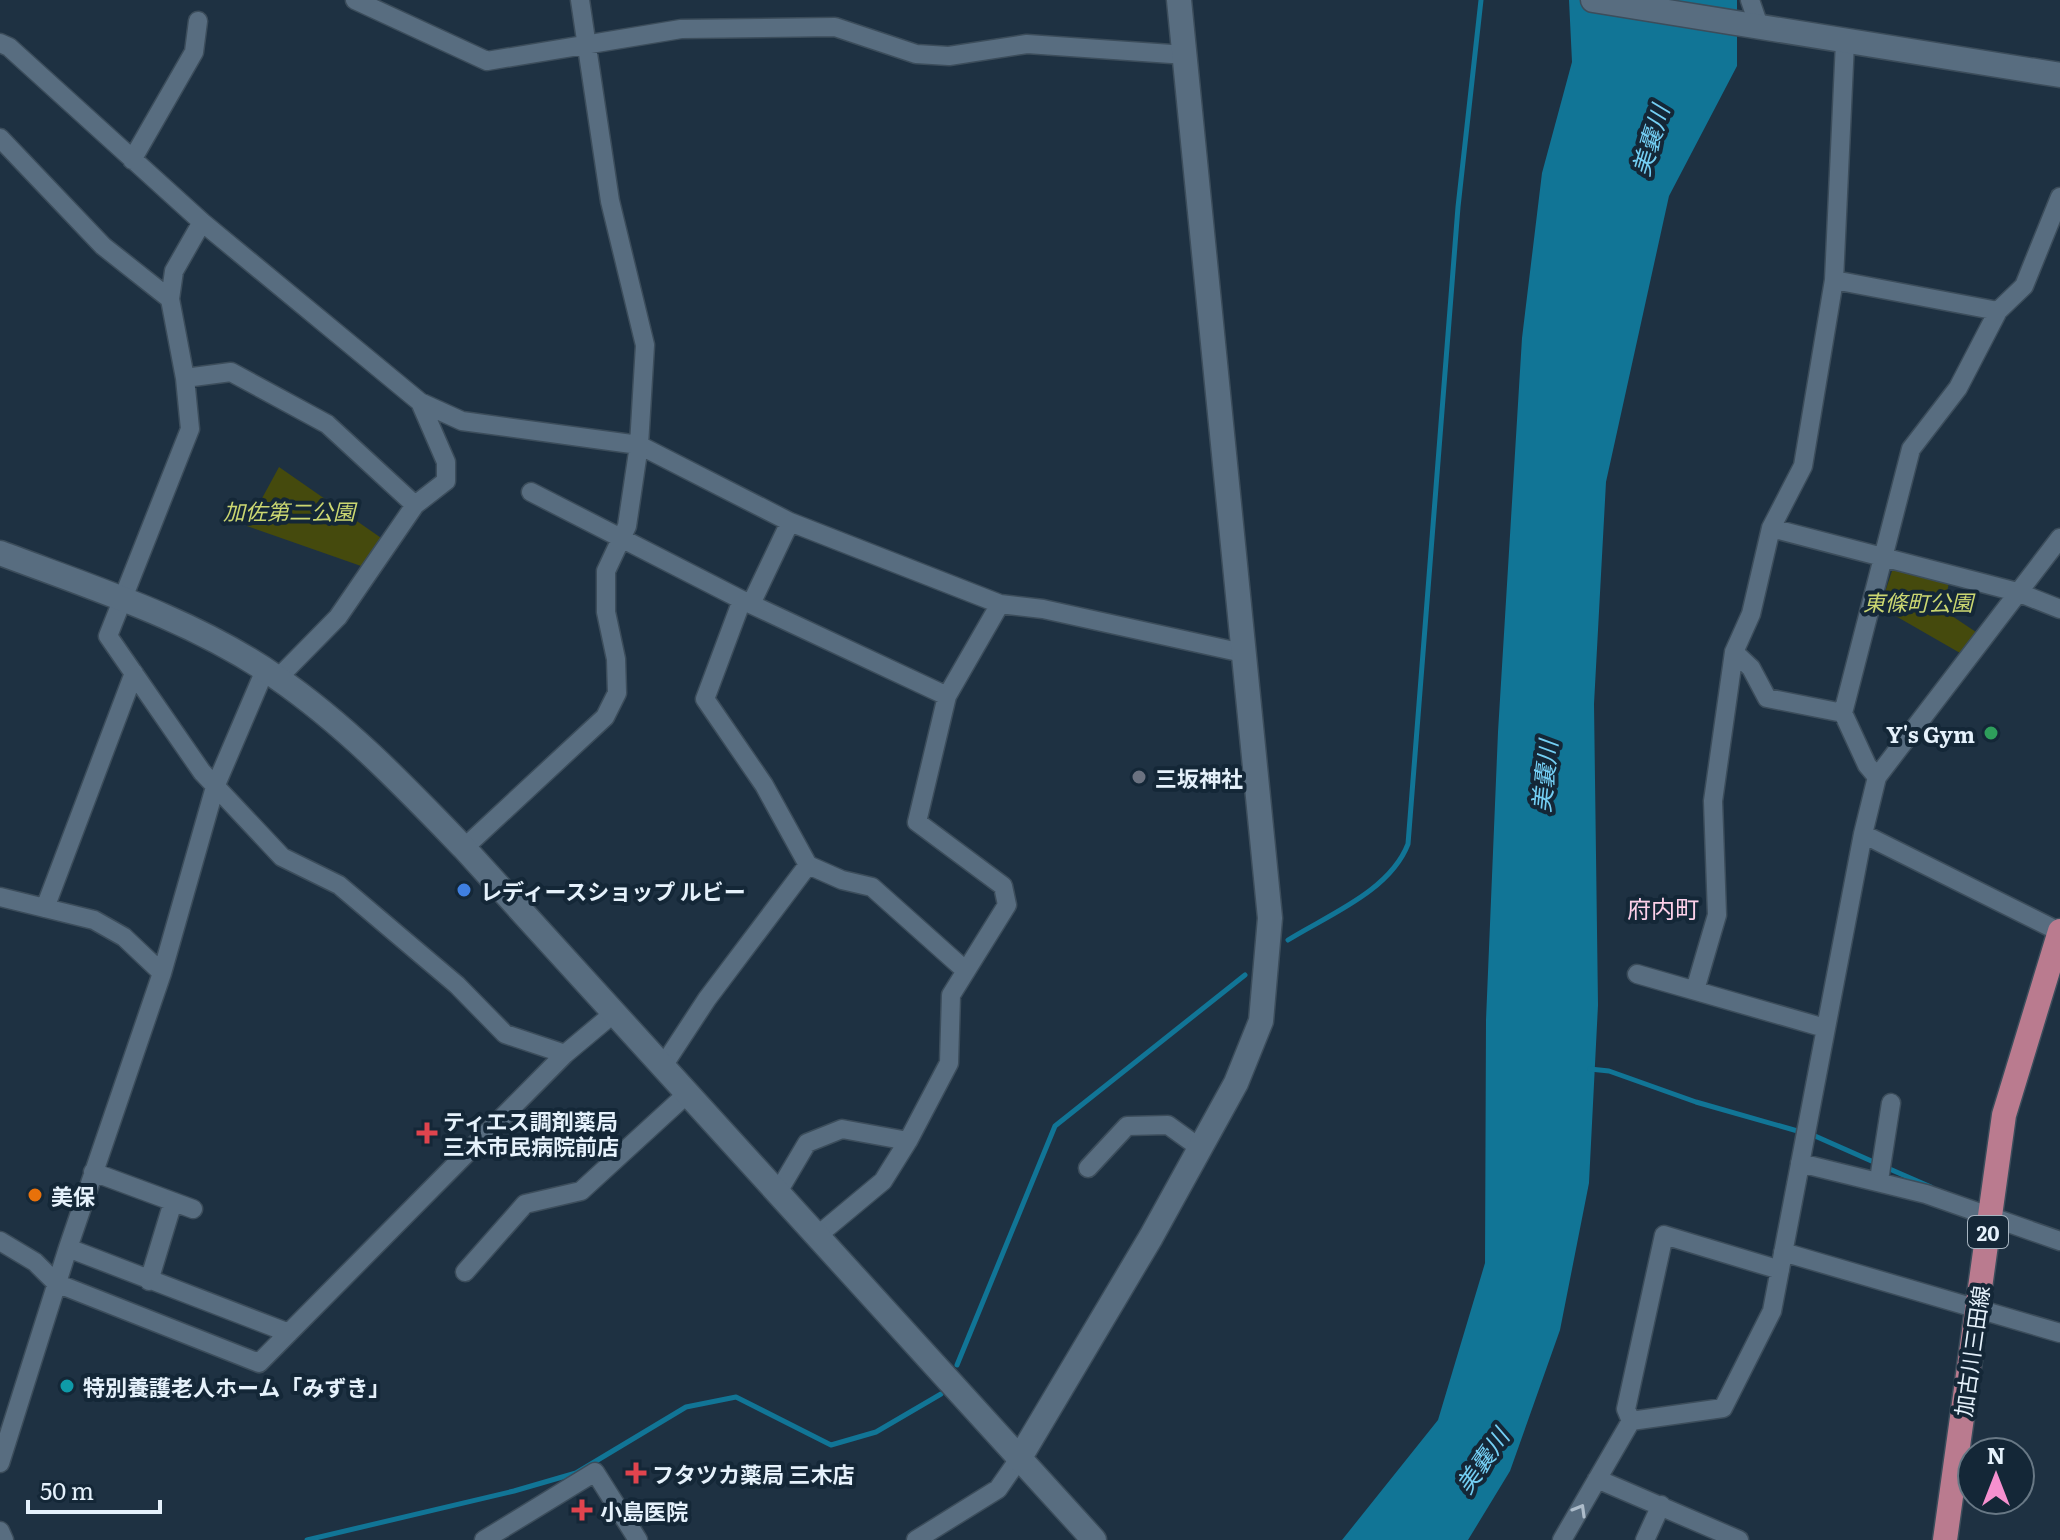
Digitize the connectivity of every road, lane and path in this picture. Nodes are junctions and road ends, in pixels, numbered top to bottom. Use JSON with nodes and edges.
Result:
{"nodes":[{"id":1,"x":355,"y":0,"type":"edge"},
{"id":2,"x":580,"y":0,"type":"edge"},
{"id":3,"x":1179,"y":0,"type":"edge"},
{"id":4,"x":1593,"y":0,"type":"edge"},
{"id":5,"x":1750,"y":0,"type":"edge"},
{"id":6,"x":198,"y":21,"type":"dead end"},
{"id":7,"x":1759,"y":26,"type":"junction"},
{"id":8,"x":1845,"y":42,"type":"junction"},
{"id":9,"x":0,"y":43,"type":"edge"},
{"id":10,"x":586,"y":45,"type":"junction"},
{"id":11,"x":1186,"y":55,"type":"junction"},
{"id":12,"x":2060,"y":75,"type":"edge"},
{"id":13,"x":0,"y":138,"type":"edge"},
{"id":14,"x":132,"y":160,"type":"junction"},
{"id":15,"x":2060,"y":197,"type":"edge"},
{"id":16,"x":202,"y":222,"type":"junction"},
{"id":17,"x":1834,"y":280,"type":"junction"},
{"id":18,"x":170,"y":299,"type":"junction"},
{"id":19,"x":1998,"y":311,"type":"junction"},
{"id":20,"x":185,"y":378,"type":"junction"},
{"id":21,"x":420,"y":402,"type":"junction"},
{"id":22,"x":639,"y":445,"type":"junction"},
{"id":23,"x":531,"y":492,"type":"dead end"},
{"id":24,"x":415,"y":505,"type":"junction"},
{"id":25,"x":790,"y":522,"type":"junction"},
{"id":26,"x":1771,"y":528,"type":"junction"},
{"id":27,"x":621,"y":536,"type":"junction"},
{"id":28,"x":2060,"y":538,"type":"edge"},
{"id":29,"x":0,"y":553,"type":"edge"},
{"id":30,"x":1883,"y":559,"type":"junction"},
{"id":31,"x":2017,"y":592,"type":"junction"},
{"id":32,"x":123,"y":600,"type":"junction"},
{"id":33,"x":747,"y":602,"type":"junction"},
{"id":34,"x":1000,"y":604,"type":"junction"},
{"id":35,"x":2060,"y":609,"type":"edge"},
{"id":36,"x":1734,"y":652,"type":"junction"},
{"id":37,"x":1243,"y":653,"type":"junction"},
{"id":38,"x":134,"y":673,"type":"junction"},
{"id":39,"x":272,"y":674,"type":"junction"},
{"id":40,"x":947,"y":696,"type":"junction"},
{"id":41,"x":1843,"y":713,"type":"junction"},
{"id":42,"x":1877,"y":777,"type":"junction"},
{"id":43,"x":215,"y":787,"type":"junction"},
{"id":44,"x":1863,"y":834,"type":"junction"},
{"id":45,"x":464,"y":848,"type":"junction"},
{"id":46,"x":808,"y":865,"type":"junction"},
{"id":47,"x":0,"y":897,"type":"edge"},
{"id":48,"x":45,"y":908,"type":"junction"},
{"id":49,"x":2060,"y":932,"type":"edge"},
{"id":50,"x":966,"y":971,"type":"junction"},
{"id":51,"x":162,"y":973,"type":"junction"},
{"id":52,"x":1637,"y":974,"type":"dead end"},
{"id":53,"x":1695,"y":990,"type":"junction"},
{"id":54,"x":614,"y":1013,"type":"junction"},
{"id":55,"x":1825,"y":1028,"type":"junction"},
{"id":56,"x":565,"y":1054,"type":"junction"},
{"id":57,"x":663,"y":1066,"type":"junction"},
{"id":58,"x":688,"y":1093,"type":"junction"},
{"id":59,"x":1891,"y":1103,"type":"dead end"},
{"id":60,"x":908,"y":1141,"type":"junction"},
{"id":61,"x":1200,"y":1148,"type":"junction"},
{"id":62,"x":1800,"y":1163,"type":"junction"},
{"id":63,"x":1088,"y":1168,"type":"dead end"},
{"id":64,"x":93,"y":1172,"type":"junction"},
{"id":65,"x":1879,"y":1180,"type":"junction"},
{"id":66,"x":778,"y":1192,"type":"junction"},
{"id":67,"x":173,"y":1202,"type":"junction"},
{"id":68,"x":193,"y":1209,"type":"dead end"},
{"id":69,"x":1990,"y":1216,"type":"junction"},
{"id":70,"x":817,"y":1236,"type":"junction"},
{"id":71,"x":0,"y":1241,"type":"edge"},
{"id":72,"x":2060,"y":1241,"type":"edge"},
{"id":73,"x":68,"y":1248,"type":"junction"},
{"id":74,"x":1782,"y":1261,"type":"junction"},
{"id":75,"x":465,"y":1272,"type":"dead end"},
{"id":76,"x":149,"y":1281,"type":"junction"},
{"id":77,"x":56,"y":1283,"type":"junction"},
{"id":78,"x":1977,"y":1306,"type":"junction"},
{"id":79,"x":289,"y":1333,"type":"junction"},
{"id":80,"x":2060,"y":1333,"type":"edge"},
{"id":81,"x":1631,"y":1421,"type":"junction"},
{"id":82,"x":1019,"y":1459,"type":"junction"},
{"id":83,"x":0,"y":1463,"type":"edge"},
{"id":84,"x":1597,"y":1479,"type":"junction"},
{"id":85,"x":1661,"y":1505,"type":"junction"},
{"id":86,"x":484,"y":1540,"type":"edge"},
{"id":87,"x":638,"y":1540,"type":"edge"},
{"id":88,"x":916,"y":1540,"type":"edge"},
{"id":89,"x":1094,"y":1540,"type":"edge"},
{"id":90,"x":1562,"y":1540,"type":"edge"},
{"id":91,"x":1645,"y":1540,"type":"edge"},
{"id":92,"x":1739,"y":1540,"type":"edge"},
{"id":93,"x":1945,"y":1540,"type":"edge"}],
"edges":[{"from":1,"to":10,"type":"street"},
{"from":2,"to":10,"type":"street"},
{"from":3,"to":11,"type":"street"},
{"from":4,"to":7,"type":"street"},
{"from":5,"to":7,"type":"street"},
{"from":6,"to":14,"type":"street"},
{"from":7,"to":8,"type":"street"},
{"from":8,"to":12,"type":"street"},
{"from":8,"to":17,"type":"street"},
{"from":9,"to":14,"type":"street"},
{"from":10,"to":11,"type":"street"},
{"from":10,"to":22,"type":"street"},
{"from":11,"to":37,"type":"street"},
{"from":13,"to":18,"type":"street"},
{"from":14,"to":16,"type":"street"},
{"from":15,"to":19,"type":"street"},
{"from":16,"to":18,"type":"street"},
{"from":16,"to":21,"type":"street"},
{"from":17,"to":19,"type":"street"},
{"from":17,"to":26,"type":"street"},
{"from":18,"to":20,"type":"street"},
{"from":19,"to":30,"type":"street"},
{"from":20,"to":24,"type":"street"},
{"from":20,"to":32,"type":"street"},
{"from":21,"to":22,"type":"street"},
{"from":21,"to":24,"type":"street"},
{"from":22,"to":25,"type":"street"},
{"from":22,"to":27,"type":"street"},
{"from":23,"to":27,"type":"street"},
{"from":24,"to":39,"type":"street"},
{"from":25,"to":33,"type":"street"},
{"from":25,"to":34,"type":"street"},
{"from":26,"to":30,"type":"street"},
{"from":26,"to":36,"type":"street"},
{"from":27,"to":33,"type":"street"},
{"from":27,"to":45,"type":"street"},
{"from":28,"to":31,"type":"street"},
{"from":29,"to":32,"type":"street"},
{"from":30,"to":31,"type":"street"},
{"from":30,"to":41,"type":"street"},
{"from":31,"to":35,"type":"street"},
{"from":31,"to":42,"type":"street"},
{"from":32,"to":38,"type":"street"},
{"from":32,"to":39,"type":"street"},
{"from":33,"to":40,"type":"street"},
{"from":33,"to":46,"type":"street"},
{"from":34,"to":37,"type":"street"},
{"from":34,"to":40,"type":"street"},
{"from":36,"to":41,"type":"street"},
{"from":36,"to":53,"type":"street"},
{"from":37,"to":61,"type":"street"},
{"from":38,"to":43,"type":"street"},
{"from":38,"to":48,"type":"street"},
{"from":39,"to":43,"type":"street"},
{"from":39,"to":45,"type":"street"},
{"from":40,"to":50,"type":"street"},
{"from":41,"to":42,"type":"street"},
{"from":42,"to":44,"type":"street"},
{"from":43,"to":51,"type":"street"},
{"from":43,"to":56,"type":"street"},
{"from":44,"to":49,"type":"street"},
{"from":44,"to":55,"type":"street"},
{"from":45,"to":54,"type":"street"},
{"from":46,"to":50,"type":"street"},
{"from":46,"to":57,"type":"street"},
{"from":47,"to":48,"type":"street"},
{"from":48,"to":51,"type":"street"},
{"from":49,"to":69,"type":"main road","name":"加古川三田線","number":"20"},
{"from":50,"to":60,"type":"street"},
{"from":51,"to":64,"type":"street"},
{"from":52,"to":53,"type":"street"},
{"from":53,"to":55,"type":"street"},
{"from":54,"to":56,"type":"street"},
{"from":54,"to":57,"type":"street"},
{"from":55,"to":62,"type":"street"},
{"from":56,"to":79,"type":"street"},
{"from":57,"to":58,"type":"street"},
{"from":58,"to":66,"type":"street"},
{"from":58,"to":75,"type":"street"},
{"from":59,"to":65,"type":"street"},
{"from":60,"to":66,"type":"street"},
{"from":60,"to":70,"type":"street"},
{"from":61,"to":63,"type":"street"},
{"from":61,"to":82,"type":"street"},
{"from":62,"to":65,"type":"street"},
{"from":62,"to":74,"type":"street"},
{"from":64,"to":67,"type":"street"},
{"from":64,"to":73,"type":"street"},
{"from":65,"to":69,"type":"street"},
{"from":66,"to":70,"type":"street"},
{"from":67,"to":68,"type":"street"},
{"from":67,"to":76,"type":"street"},
{"from":69,"to":72,"type":"street"},
{"from":69,"to":78,"type":"main road","name":"加古川三田線","number":"20"},
{"from":70,"to":82,"type":"street"},
{"from":71,"to":77,"type":"street"},
{"from":73,"to":76,"type":"street"},
{"from":73,"to":77,"type":"street"},
{"from":74,"to":78,"type":"street"},
{"from":74,"to":81,"type":"street"},
{"from":74,"to":81,"type":"street"},
{"from":76,"to":79,"type":"street"},
{"from":77,"to":79,"type":"street"},
{"from":77,"to":83,"type":"street"},
{"from":78,"to":80,"type":"street"},
{"from":78,"to":93,"type":"main road","name":"加古川三田線","number":"20"},
{"from":81,"to":84,"type":"street"},
{"from":82,"to":88,"type":"street"},
{"from":82,"to":89,"type":"street"},
{"from":84,"to":85,"type":"street"},
{"from":90,"to":84,"type":"street","one_way":true},
{"from":85,"to":91,"type":"street"},
{"from":85,"to":92,"type":"street"},
{"from":86,"to":87,"type":"street"}]}
